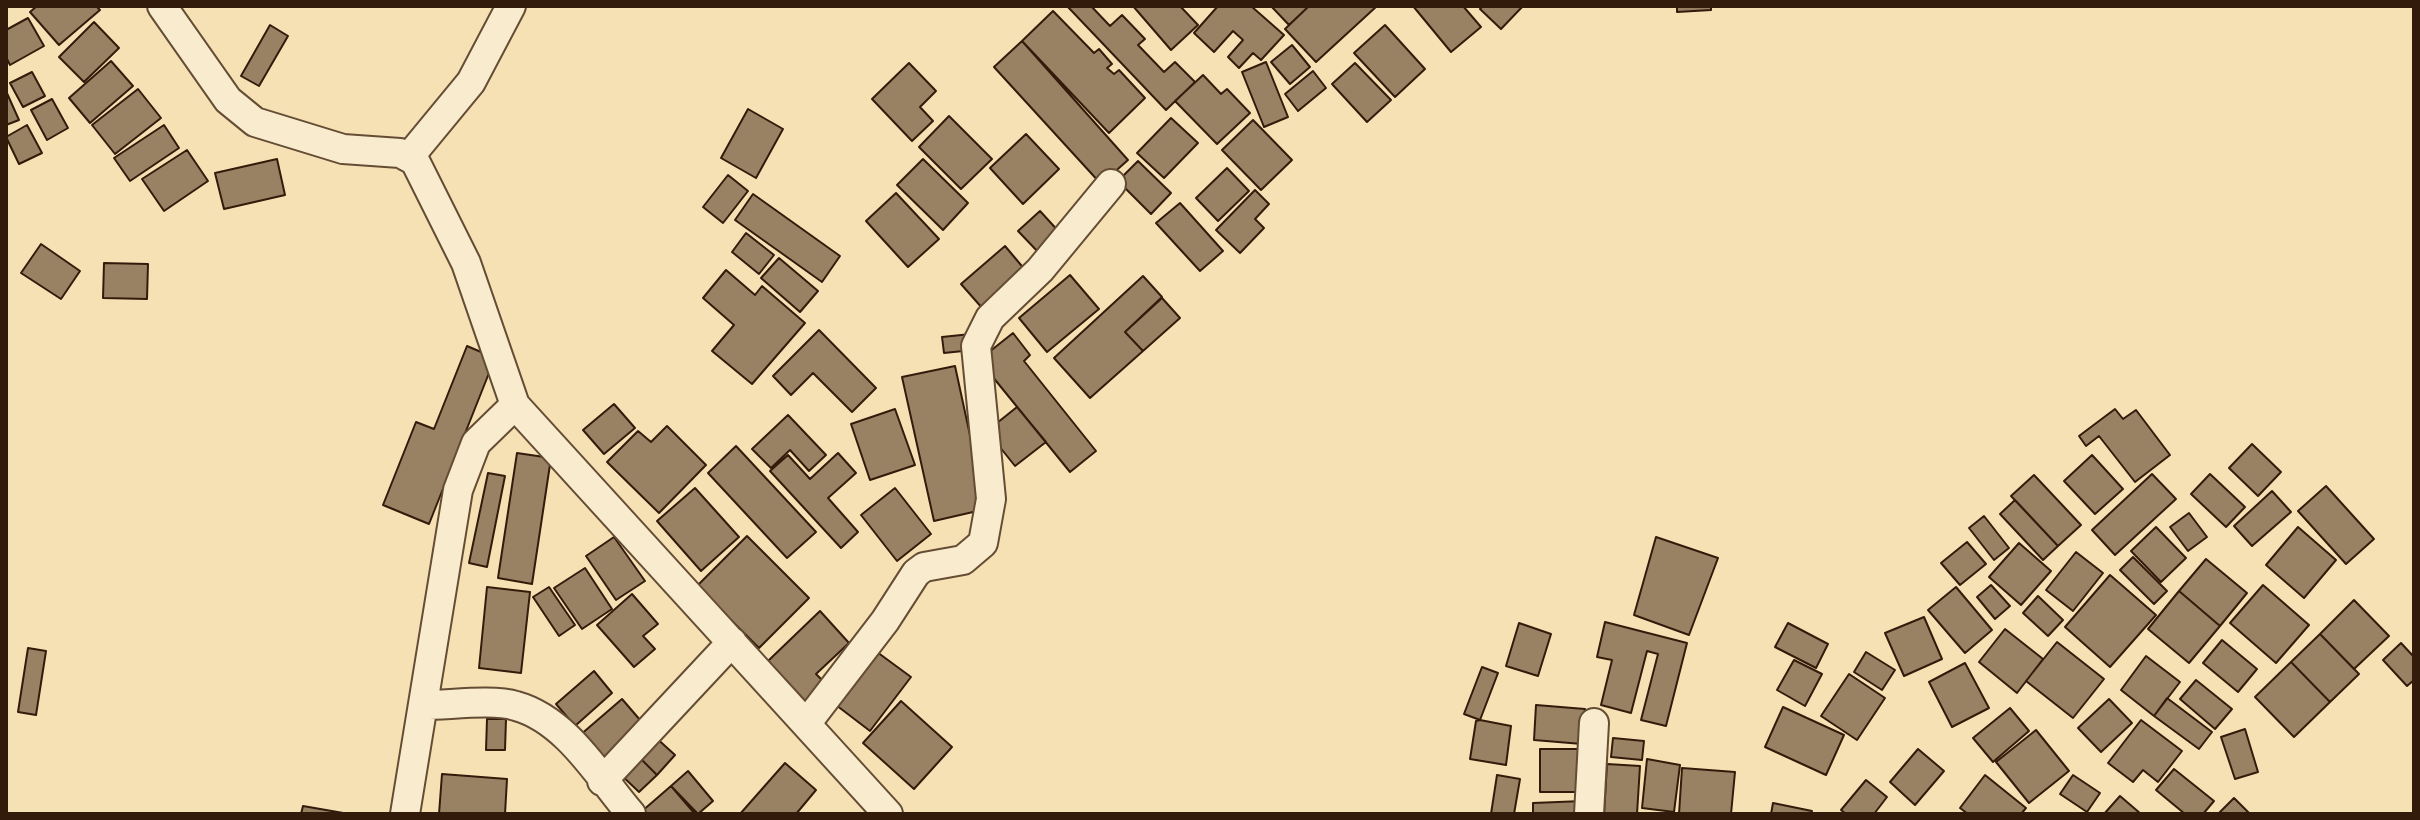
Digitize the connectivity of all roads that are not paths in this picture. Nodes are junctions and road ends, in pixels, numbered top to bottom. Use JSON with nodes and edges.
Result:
{"nodes":[{"id":1,"x":162,"y":6,"type":"edge"},
{"id":2,"x":511,"y":6,"type":"edge"},
{"id":3,"x":410,"y":156,"type":"junction"},
{"id":4,"x":1111,"y":184,"type":"dead end"},
{"id":5,"x":515,"y":405,"type":"junction"},
{"id":6,"x":732,"y":642,"type":"junction"},
{"id":7,"x":424,"y":705,"type":"junction"},
{"id":8,"x":1594,"y":723,"type":"dead end"},
{"id":9,"x":806,"y":724,"type":"junction"},
{"id":10,"x":602,"y":781,"type":"junction"},
{"id":11,"x":405,"y":814,"type":"edge"},
{"id":12,"x":631,"y":814,"type":"edge"},
{"id":13,"x":888,"y":814,"type":"edge"},
{"id":14,"x":1589,"y":814,"type":"edge"}],
"edges":[{"from":1,"to":3,"type":"street"},
{"from":2,"to":3,"type":"street"},
{"from":3,"to":5,"type":"street"},
{"from":4,"to":9,"type":"street"},
{"from":5,"to":6,"type":"street"},
{"from":5,"to":7,"type":"street"},
{"from":6,"to":9,"type":"street"},
{"from":6,"to":10,"type":"street"},
{"from":7,"to":10,"type":"street"},
{"from":7,"to":11,"type":"street"},
{"from":8,"to":14,"type":"street"},
{"from":9,"to":13,"type":"street"},
{"from":10,"to":12,"type":"street"}]}
